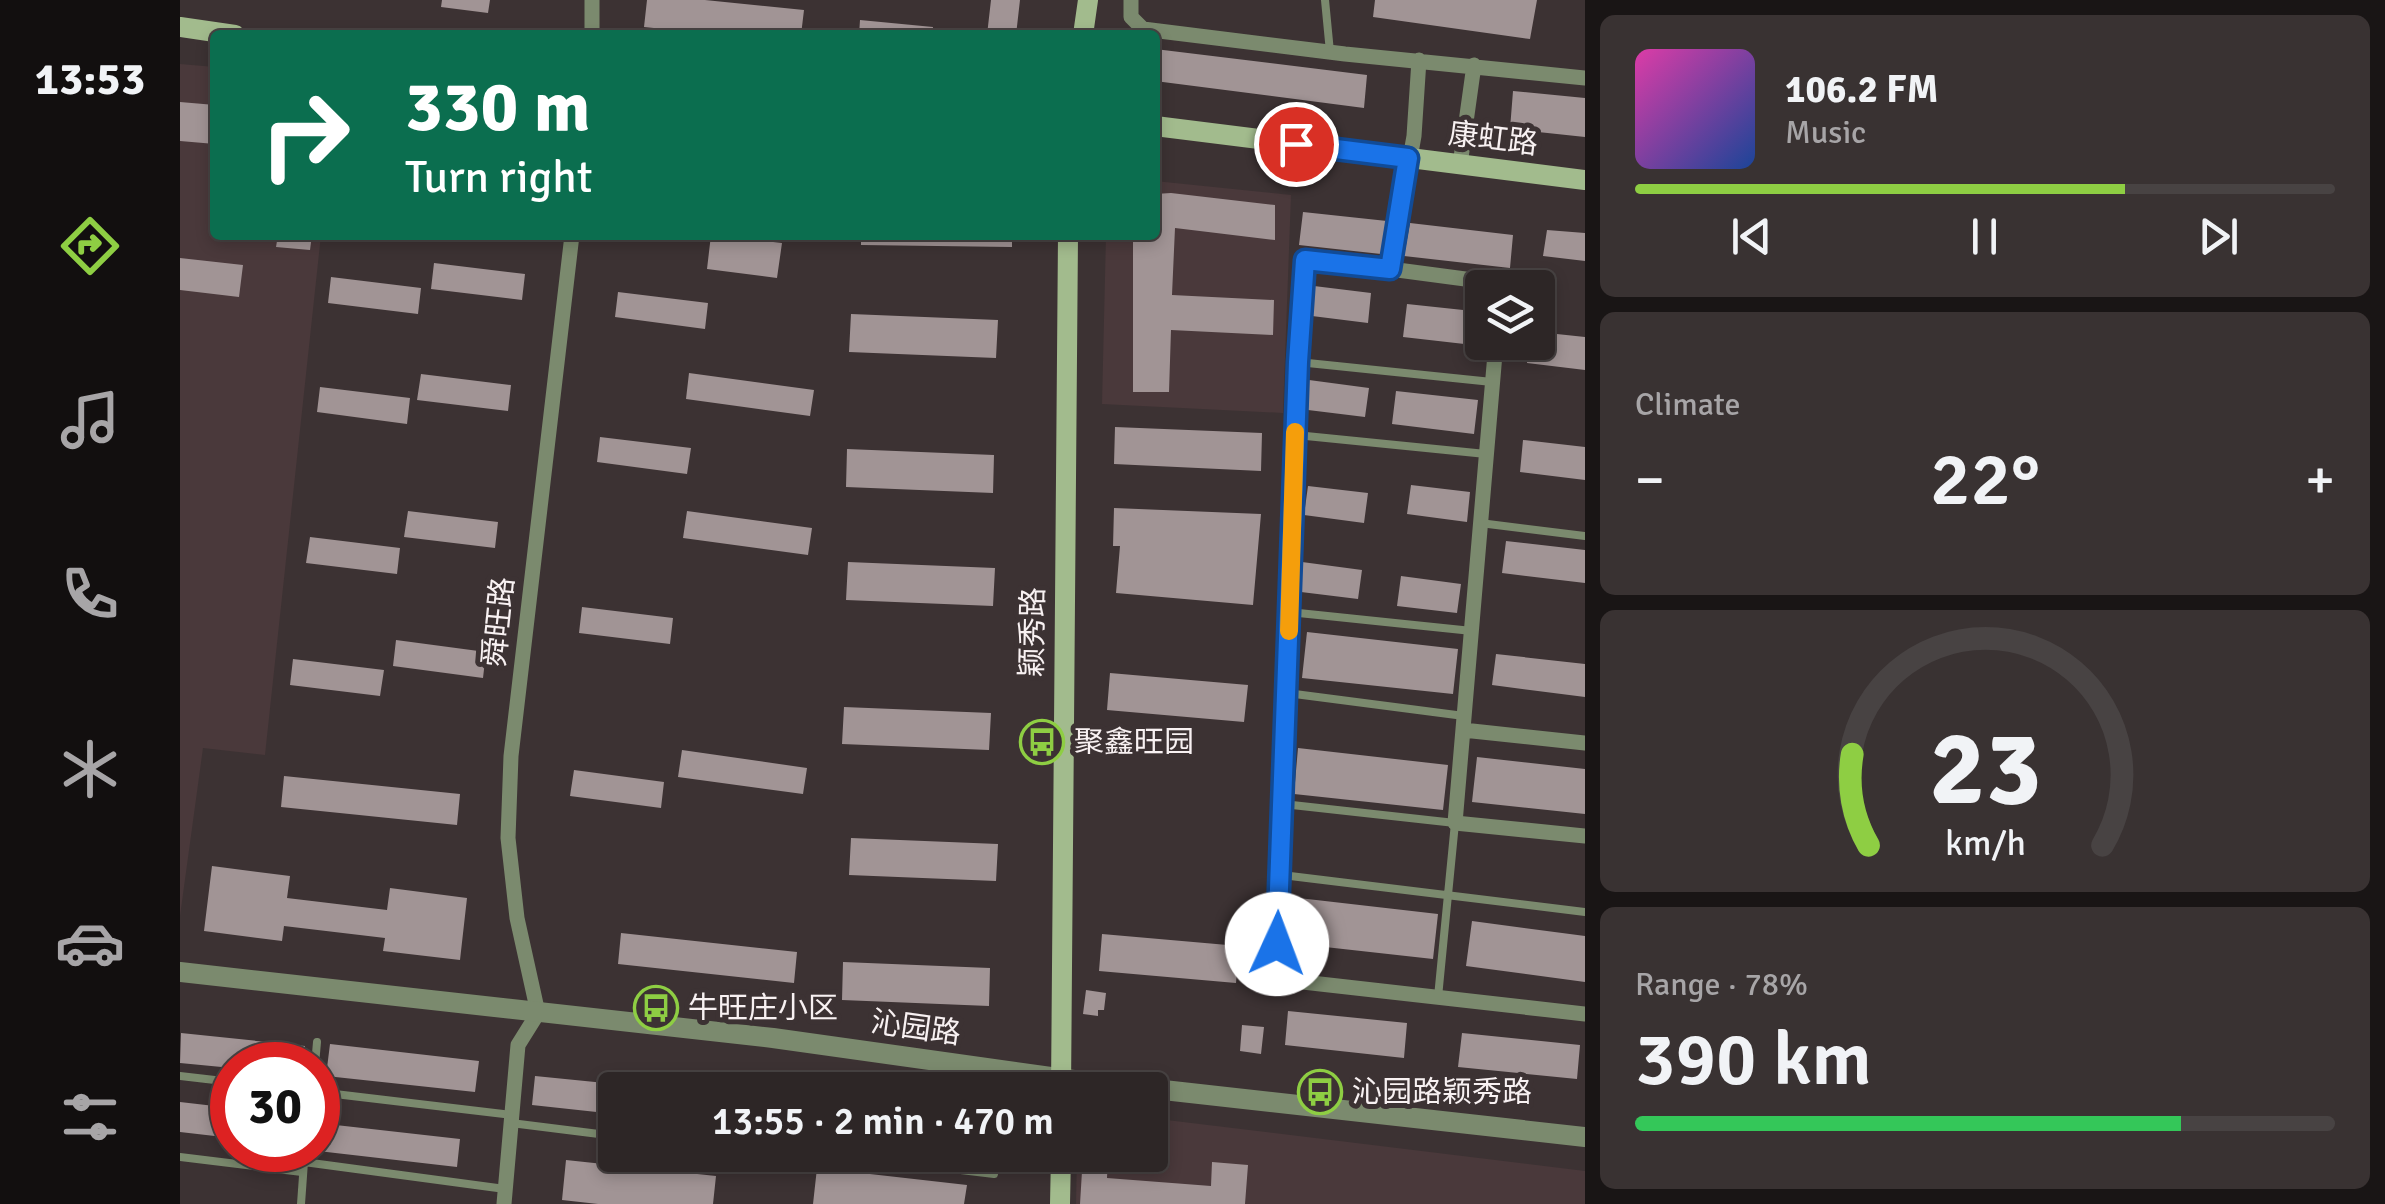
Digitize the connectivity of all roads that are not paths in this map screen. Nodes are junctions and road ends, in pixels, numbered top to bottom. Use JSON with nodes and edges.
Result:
{"nodes":[{"id":1,"x":592,"y":0,"type":"edge"},
{"id":2,"x":1074,"y":0,"type":"edge"},
{"id":3,"x":1088,"y":0,"type":"edge"},
{"id":4,"x":1131,"y":0,"type":"edge"},
{"id":5,"x":1325,"y":0,"type":"edge"},
{"id":6,"x":180,"y":27,"type":"edge"},
{"id":7,"x":592,"y":30,"type":"edge"},
{"id":8,"x":1072,"y":30,"type":"edge"},
{"id":9,"x":1084,"y":30,"type":"edge"},
{"id":10,"x":1150,"y":30,"type":"edge"},
{"id":11,"x":210,"y":31,"type":"edge"},
{"id":12,"x":1160,"y":31,"type":"edge"},
{"id":13,"x":1330,"y":52,"type":"junction"},
{"id":14,"x":1419,"y":60,"type":"junction"},
{"id":15,"x":1474,"y":65,"type":"junction"},
{"id":16,"x":1585,"y":78,"type":"edge"},
{"id":17,"x":1160,"y":127,"type":"edge"},
{"id":18,"x":1408,"y":158,"type":"junction"},
{"id":19,"x":1460,"y":165,"type":"junction"},
{"id":20,"x":1585,"y":180,"type":"edge"},
{"id":21,"x":571,"y":240,"type":"edge"},
{"id":22,"x":1068,"y":240,"type":"edge"},
{"id":23,"x":1390,"y":269,"type":"junction"},
{"id":24,"x":1465,"y":279,"type":"edge"},
{"id":25,"x":1494,"y":360,"type":"edge"},
{"id":26,"x":1298,"y":362,"type":"junction"},
{"id":27,"x":1492,"y":382,"type":"junction"},
{"id":28,"x":1295,"y":435,"type":"junction"},
{"id":29,"x":1486,"y":454,"type":"junction"},
{"id":30,"x":1480,"y":524,"type":"junction"},
{"id":31,"x":1585,"y":536,"type":"edge"},
{"id":32,"x":1290,"y":612,"type":"junction"},
{"id":33,"x":1472,"y":631,"type":"junction"},
{"id":34,"x":1287,"y":693,"type":"junction"},
{"id":35,"x":1464,"y":723,"type":"junction"},
{"id":36,"x":1585,"y":744,"type":"edge"},
{"id":37,"x":1283,"y":804,"type":"junction"},
{"id":38,"x":1455,"y":823,"type":"junction"},
{"id":39,"x":1585,"y":836,"type":"edge"},
{"id":40,"x":1280,"y":875,"type":"junction"},
{"id":41,"x":1448,"y":895,"type":"junction"},
{"id":42,"x":1585,"y":912,"type":"edge"},
{"id":43,"x":180,"y":972,"type":"edge"},
{"id":44,"x":1438,"y":997,"type":"junction"},
{"id":45,"x":538,"y":1013,"type":"junction"},
{"id":46,"x":1585,"y":1014,"type":"edge"},
{"id":47,"x":987,"y":1072,"type":"edge"},
{"id":48,"x":1062,"y":1072,"type":"edge"},
{"id":49,"x":180,"y":1076,"type":"edge"},
{"id":50,"x":210,"y":1079,"type":"edge"},
{"id":51,"x":340,"y":1095,"type":"edge"},
{"id":52,"x":1168,"y":1095,"type":"edge"},
{"id":53,"x":512,"y":1119,"type":"junction"},
{"id":54,"x":598,"y":1133,"type":"edge"},
{"id":55,"x":1585,"y":1136,"type":"edge"},
{"id":56,"x":180,"y":1157,"type":"edge"},
{"id":57,"x":210,"y":1159,"type":"edge"},
{"id":58,"x":303,"y":1172,"type":"edge"},
{"id":59,"x":336,"y":1172,"type":"edge"},
{"id":60,"x":977,"y":1172,"type":"edge"},
{"id":61,"x":1060,"y":1172,"type":"edge"},
{"id":62,"x":994,"y":1174,"type":"dead end"},
{"id":63,"x":504,"y":1197,"type":"edge"},
{"id":64,"x":301,"y":1204,"type":"edge"},
{"id":65,"x":1060,"y":1204,"type":"edge"}],
"edges":[{"from":1,"to":7,"type":"street"},
{"from":2,"to":8,"type":"main road"},
{"from":3,"to":9,"type":"main road"},
{"from":4,"to":10,"type":"street"},
{"from":5,"to":13,"type":"lane"},
{"from":6,"to":11,"type":"main road"},
{"from":12,"to":13,"type":"street"},
{"from":13,"to":14,"type":"street"},
{"from":14,"to":15,"type":"street"},
{"from":14,"to":18,"type":"street"},
{"from":15,"to":16,"type":"street"},
{"from":15,"to":19,"type":"street"},
{"from":17,"to":18,"type":"main road","name":"康虹路"},
{"from":18,"to":19,"type":"main road","name":"康虹路"},
{"from":18,"to":23,"type":"street"},
{"from":19,"to":20,"type":"main road","name":"康虹路"},
{"from":21,"to":45,"type":"street","name":"舜旺路"},
{"from":22,"to":48,"type":"main road","name":"颖秀路"},
{"from":23,"to":24,"type":"street"},
{"from":23,"to":26,"type":"street"},
{"from":25,"to":27,"type":"street"},
{"from":26,"to":27,"type":"lane"},
{"from":26,"to":28,"type":"street"},
{"from":27,"to":29,"type":"street"},
{"from":28,"to":29,"type":"lane"},
{"from":28,"to":32,"type":"street"},
{"from":29,"to":30,"type":"street"},
{"from":30,"to":31,"type":"lane"},
{"from":30,"to":33,"type":"street"},
{"from":32,"to":33,"type":"lane"},
{"from":32,"to":34,"type":"street"},
{"from":33,"to":35,"type":"street"},
{"from":34,"to":35,"type":"lane"},
{"from":34,"to":37,"type":"street"},
{"from":35,"to":36,"type":"street"},
{"from":35,"to":38,"type":"street"},
{"from":37,"to":38,"type":"lane"},
{"from":37,"to":40,"type":"street"},
{"from":38,"to":39,"type":"street"},
{"from":38,"to":41,"type":"lane"},
{"from":40,"to":41,"type":"lane"},
{"from":40,"to":44,"type":"street"},
{"from":41,"to":42,"type":"lane"},
{"from":41,"to":44,"type":"lane"},
{"from":43,"to":45,"type":"street","name":"沁园路"},
{"from":44,"to":46,"type":"street"},
{"from":45,"to":47,"type":"street","name":"沁园路"},
{"from":45,"to":53,"type":"street"},
{"from":49,"to":50,"type":"lane"},
{"from":51,"to":53,"type":"lane"},
{"from":52,"to":55,"type":"street","name":"沁园路"},
{"from":53,"to":54,"type":"lane"},
{"from":53,"to":63,"type":"street"},
{"from":56,"to":57,"type":"lane"},
{"from":58,"to":64,"type":"lane"},
{"from":59,"to":63,"type":"lane"},
{"from":60,"to":62,"type":"lane"},
{"from":61,"to":65,"type":"main road"}]}
